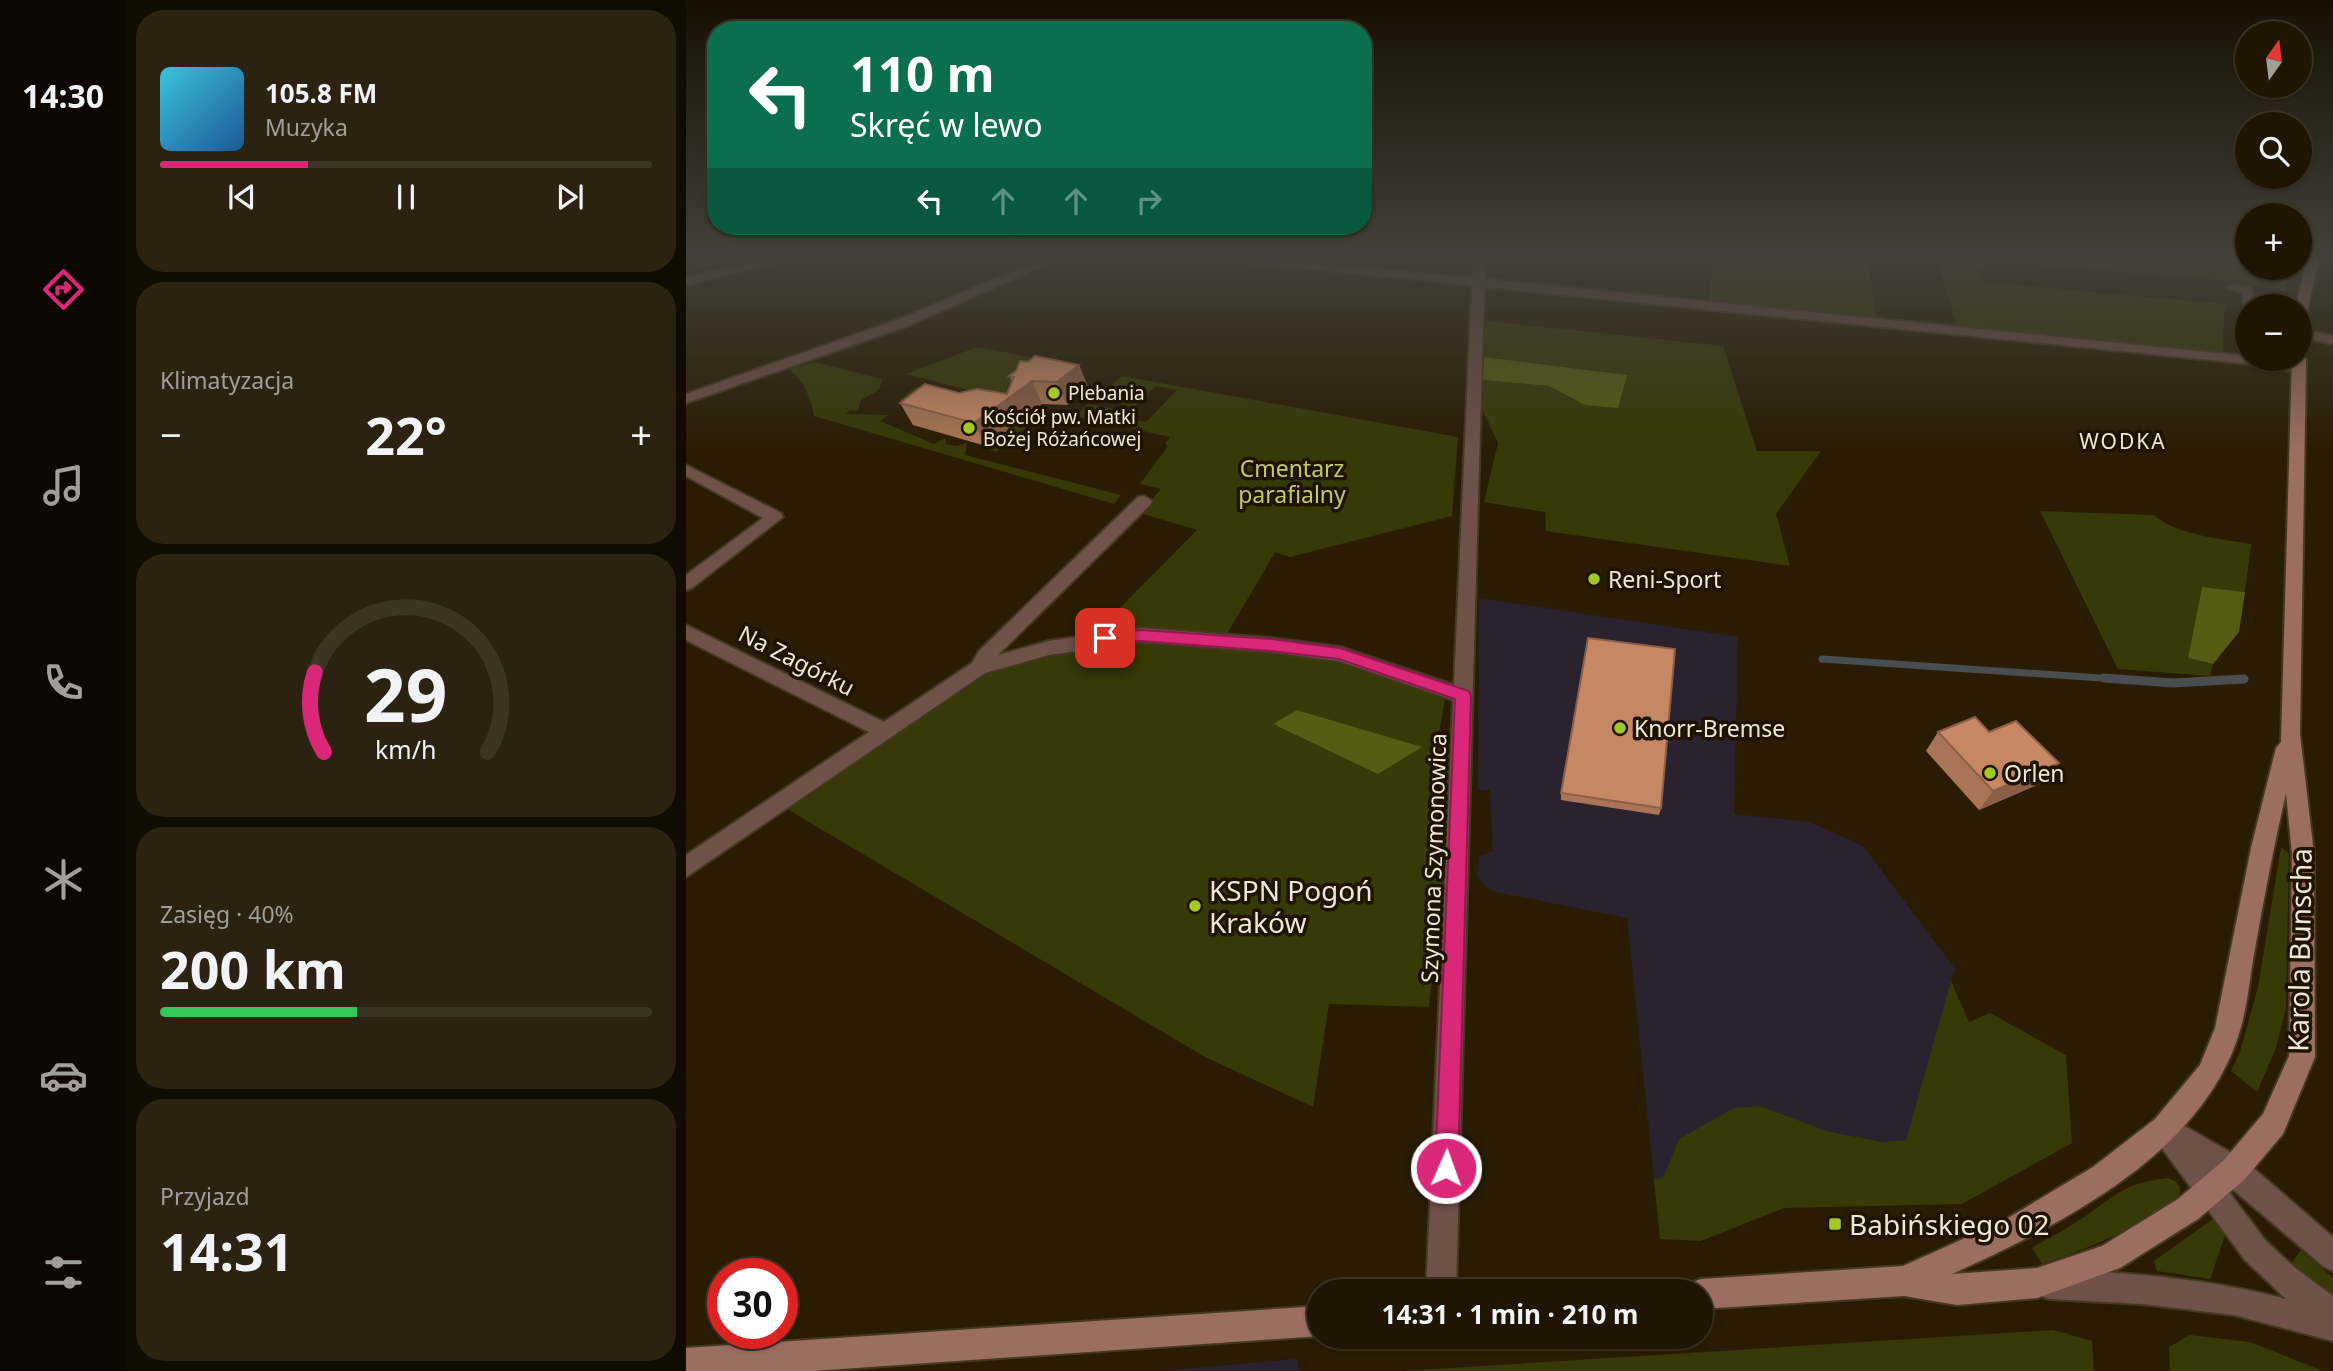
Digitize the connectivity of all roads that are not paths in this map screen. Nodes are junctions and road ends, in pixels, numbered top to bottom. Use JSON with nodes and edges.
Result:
{"nodes":[{"id":1,"x":905,"y":322,"type":"edge"},
{"id":2,"x":1476,"y":322,"type":"edge"},
{"id":3,"x":1869,"y":322,"type":"edge"},
{"id":4,"x":2312,"y":337,"type":"edge"},
{"id":5,"x":2333,"y":340,"type":"edge"},
{"id":6,"x":2235,"y":358,"type":"edge"},
{"id":7,"x":2299,"y":371,"type":"edge"},
{"id":8,"x":686,"y":399,"type":"edge"},
{"id":9,"x":686,"y":470,"type":"edge"},
{"id":10,"x":1144,"y":501,"type":"dead end"},
{"id":11,"x":686,"y":584,"type":"edge"},
{"id":12,"x":686,"y":632,"type":"edge"},
{"id":13,"x":979,"y":668,"type":"junction"},
{"id":14,"x":1463,"y":696,"type":"junction"},
{"id":15,"x":886,"y":732,"type":"junction"},
{"id":16,"x":2290,"y":734,"type":"junction"},
{"id":17,"x":686,"y":867,"type":"edge"},
{"id":18,"x":2165,"y":1129,"type":"junction"},
{"id":19,"x":2234,"y":1170,"type":"junction"},
{"id":20,"x":2212,"y":1190,"type":"junction"},
{"id":21,"x":2333,"y":1256,"type":"edge"},
{"id":22,"x":1441,"y":1279,"type":"edge"},
{"id":23,"x":1904,"y":1281,"type":"junction"},
{"id":24,"x":2037,"y":1283,"type":"junction"},
{"id":25,"x":1713,"y":1293,"type":"edge"},
{"id":26,"x":2333,"y":1314,"type":"edge"},
{"id":27,"x":1307,"y":1322,"type":"edge"},
{"id":28,"x":2333,"y":1326,"type":"edge"},
{"id":29,"x":686,"y":1364,"type":"edge"}],
"edges":[{"from":1,"to":8,"type":"street"},
{"from":2,"to":14,"type":"street","name":"Szymona Szymonowica"},
{"from":3,"to":6,"type":"street"},
{"from":4,"to":5,"type":"street"},
{"from":7,"to":16,"type":"main road","name":"Karola Bunscha"},
{"from":9,"to":11,"type":"street"},
{"from":10,"to":13,"type":"street"},
{"from":12,"to":15,"type":"street","name":"Na Zagórku"},
{"from":13,"to":14,"type":"street"},
{"from":13,"to":15,"type":"street"},
{"from":14,"to":22,"type":"street","name":"Szymona Szymonowica"},
{"from":15,"to":17,"type":"street"},
{"from":16,"to":18,"type":"main road","name":"Karola Bunscha"},
{"from":16,"to":19,"type":"main road","name":"Karola Bunscha"},
{"from":18,"to":19,"type":"street"},
{"from":18,"to":20,"type":"street"},
{"from":18,"to":23,"type":"main road","name":"Karola Bunscha"},
{"from":19,"to":20,"type":"main road","name":"Karola Bunscha"},
{"from":19,"to":21,"type":"street"},
{"from":20,"to":24,"type":"main road","name":"Karola Bunscha"},
{"from":20,"to":26,"type":"street"},
{"from":23,"to":24,"type":"main road","name":"Karola Bunscha"},
{"from":23,"to":25,"type":"main road"},
{"from":24,"to":28,"type":"street"},
{"from":27,"to":29,"type":"main road"}]}
